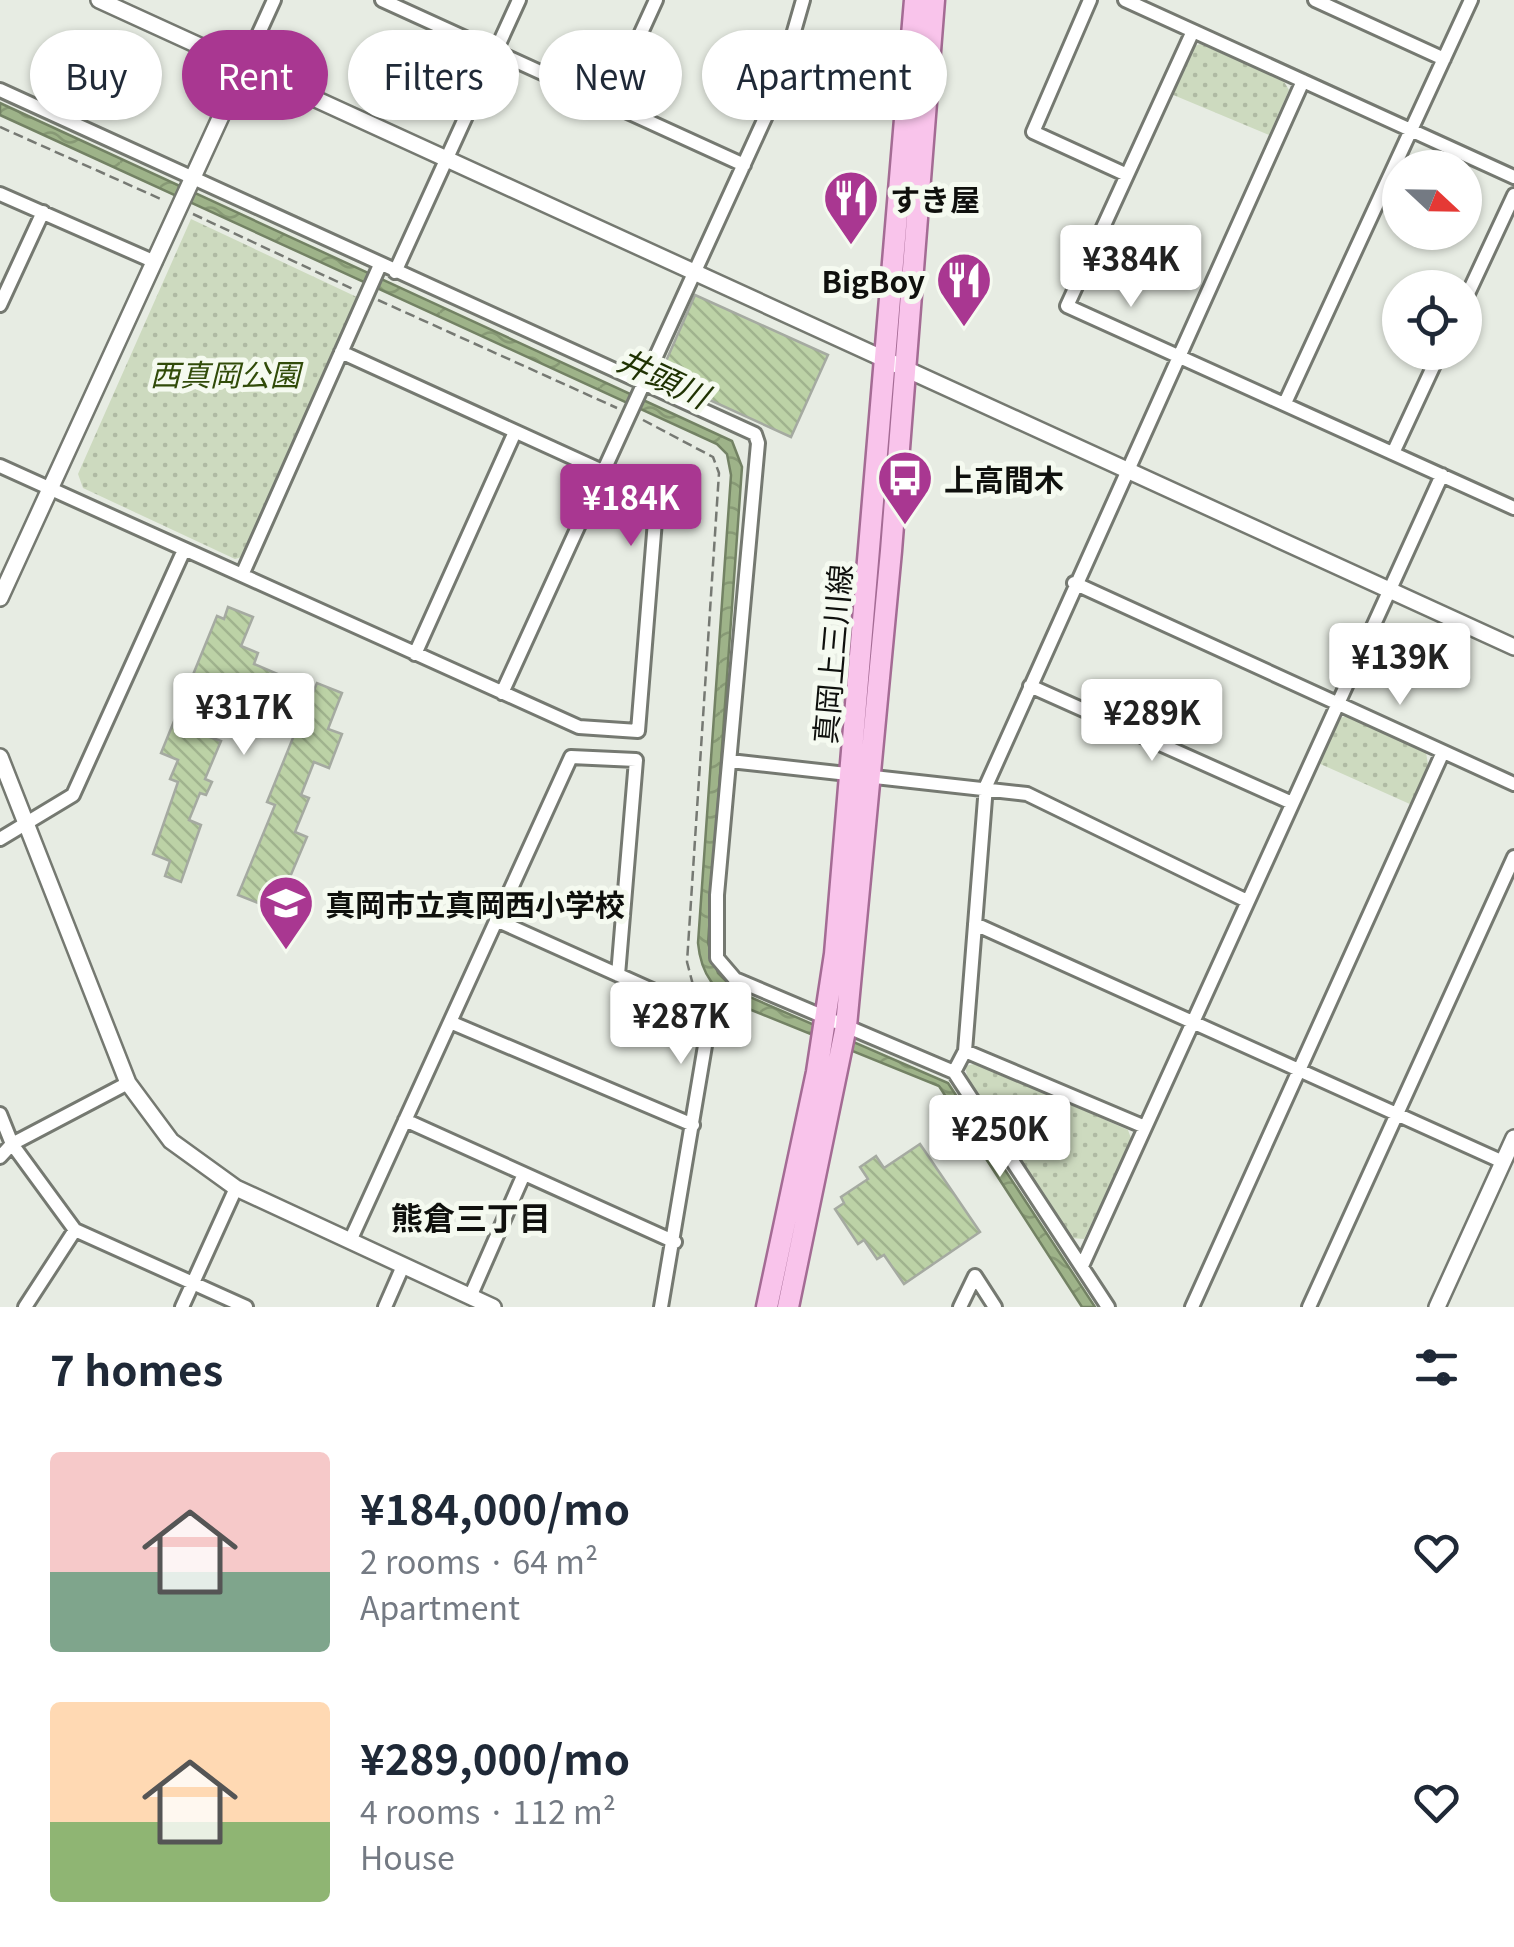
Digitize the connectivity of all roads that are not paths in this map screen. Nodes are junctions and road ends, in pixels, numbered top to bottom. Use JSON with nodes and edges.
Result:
{"nodes":[{"id":1,"x":99,"y":0,"type":"edge"},
{"id":2,"x":274,"y":0,"type":"edge"},
{"id":3,"x":382,"y":0,"type":"edge"},
{"id":4,"x":519,"y":0,"type":"edge"},
{"id":5,"x":656,"y":0,"type":"edge"},
{"id":6,"x":803,"y":0,"type":"edge"},
{"id":7,"x":915,"y":0,"type":"edge"},
{"id":8,"x":934,"y":0,"type":"edge"},
{"id":9,"x":1090,"y":0,"type":"edge"},
{"id":10,"x":1125,"y":0,"type":"edge"},
{"id":11,"x":1315,"y":0,"type":"edge"},
{"id":12,"x":1472,"y":0,"type":"edge"},
{"id":13,"x":260,"y":30,"type":"edge"},
{"id":14,"x":447,"y":30,"type":"edge"},
{"id":15,"x":505,"y":30,"type":"edge"},
{"id":16,"x":642,"y":30,"type":"edge"},
{"id":17,"x":1192,"y":32,"type":"junction"},
{"id":18,"x":182,"y":38,"type":"edge"},
{"id":19,"x":1444,"y":60,"type":"junction"},
{"id":20,"x":1302,"y":81,"type":"junction"},
{"id":21,"x":0,"y":90,"type":"edge"},
{"id":22,"x":328,"y":104,"type":"edge"},
{"id":23,"x":219,"y":120,"type":"edge"},
{"id":24,"x":463,"y":120,"type":"edge"},
{"id":25,"x":646,"y":120,"type":"edge"},
{"id":26,"x":1411,"y":131,"type":"junction"},
{"id":27,"x":445,"y":157,"type":"junction"},
{"id":28,"x":744,"y":165,"type":"junction"},
{"id":29,"x":1127,"y":175,"type":"junction"},
{"id":30,"x":1514,"y":177,"type":"edge"},
{"id":31,"x":193,"y":178,"type":"junction"},
{"id":32,"x":0,"y":194,"type":"edge"},
{"id":33,"x":1514,"y":195,"type":"edge"},
{"id":34,"x":42,"y":212,"type":"junction"},
{"id":35,"x":154,"y":262,"type":"junction"},
{"id":36,"x":380,"y":265,"type":"junction"},
{"id":37,"x":1479,"y":270,"type":"edge"},
{"id":38,"x":396,"y":272,"type":"junction"},
{"id":39,"x":696,"y":272,"type":"junction"},
{"id":40,"x":0,"y":305,"type":"edge"},
{"id":41,"x":341,"y":352,"type":"junction"},
{"id":42,"x":1177,"y":354,"type":"junction"},
{"id":43,"x":886,"y":358,"type":"junction"},
{"id":44,"x":906,"y":368,"type":"junction"},
{"id":45,"x":1432,"y":370,"type":"edge"},
{"id":46,"x":644,"y":384,"type":"junction"},
{"id":47,"x":1285,"y":403,"type":"junction"},
{"id":48,"x":515,"y":432,"type":"junction"},
{"id":49,"x":1394,"y":453,"type":"junction"},
{"id":50,"x":0,"y":466,"type":"edge"},
{"id":51,"x":1125,"y":470,"type":"junction"},
{"id":52,"x":604,"y":472,"type":"junction"},
{"id":53,"x":1442,"y":475,"type":"junction"},
{"id":54,"x":50,"y":489,"type":"junction"},
{"id":55,"x":1514,"y":507,"type":"edge"},
{"id":56,"x":184,"y":550,"type":"junction"},
{"id":57,"x":242,"y":576,"type":"junction"},
{"id":58,"x":1074,"y":583,"type":"junction"},
{"id":59,"x":1389,"y":590,"type":"junction"},
{"id":60,"x":0,"y":598,"type":"edge"},
{"id":61,"x":1514,"y":647,"type":"edge"},
{"id":62,"x":416,"y":654,"type":"junction"},
{"id":63,"x":1030,"y":686,"type":"junction"},
{"id":64,"x":502,"y":694,"type":"junction"},
{"id":65,"x":1338,"y":702,"type":"junction"},
{"id":66,"x":1444,"y":752,"type":"junction"},
{"id":67,"x":0,"y":757,"type":"edge"},
{"id":68,"x":730,"y":760,"type":"junction"},
{"id":69,"x":861,"y":772,"type":"junction"},
{"id":70,"x":1514,"y":784,"type":"edge"},
{"id":71,"x":986,"y":786,"type":"junction"},
{"id":72,"x":1292,"y":803,"type":"junction"},
{"id":73,"x":26,"y":824,"type":"junction"},
{"id":74,"x":0,"y":839,"type":"edge"},
{"id":75,"x":1514,"y":858,"type":"edge"},
{"id":76,"x":1248,"y":901,"type":"junction"},
{"id":77,"x":496,"y":920,"type":"junction"},
{"id":78,"x":975,"y":924,"type":"junction"},
{"id":79,"x":618,"y":975,"type":"junction"},
{"id":80,"x":826,"y":1017,"type":"junction"},
{"id":81,"x":450,"y":1022,"type":"junction"},
{"id":82,"x":1192,"y":1022,"type":"junction"},
{"id":83,"x":846,"y":1026,"type":"junction"},
{"id":84,"x":965,"y":1051,"type":"junction"},
{"id":85,"x":1299,"y":1070,"type":"junction"},
{"id":86,"x":954,"y":1072,"type":"junction"},
{"id":87,"x":128,"y":1083,"type":"junction"},
{"id":88,"x":0,"y":1114,"type":"edge"},
{"id":89,"x":1398,"y":1114,"type":"junction"},
{"id":90,"x":405,"y":1120,"type":"junction"},
{"id":91,"x":693,"y":1124,"type":"junction"},
{"id":92,"x":1144,"y":1128,"type":"junction"},
{"id":93,"x":1514,"y":1138,"type":"edge"},
{"id":94,"x":12,"y":1144,"type":"junction"},
{"id":95,"x":0,"y":1157,"type":"edge"},
{"id":96,"x":1509,"y":1164,"type":"edge"},
{"id":97,"x":524,"y":1174,"type":"junction"},
{"id":98,"x":236,"y":1188,"type":"junction"},
{"id":99,"x":74,"y":1230,"type":"junction"},
{"id":100,"x":350,"y":1241,"type":"junction"},
{"id":101,"x":676,"y":1242,"type":"junction"},
{"id":102,"x":402,"y":1266,"type":"junction"},
{"id":103,"x":1082,"y":1266,"type":"junction"},
{"id":104,"x":193,"y":1283,"type":"junction"},
{"id":105,"x":470,"y":1297,"type":"junction"},
{"id":106,"x":26,"y":1307,"type":"edge"},
{"id":107,"x":182,"y":1307,"type":"edge"},
{"id":108,"x":246,"y":1307,"type":"edge"},
{"id":109,"x":384,"y":1307,"type":"edge"},
{"id":110,"x":493,"y":1307,"type":"edge"},
{"id":111,"x":661,"y":1307,"type":"edge"},
{"id":112,"x":767,"y":1307,"type":"edge"},
{"id":113,"x":788,"y":1307,"type":"edge"},
{"id":114,"x":960,"y":1307,"type":"edge"},
{"id":115,"x":995,"y":1307,"type":"edge"},
{"id":116,"x":1108,"y":1307,"type":"edge"},
{"id":117,"x":1192,"y":1307,"type":"edge"},
{"id":118,"x":1309,"y":1307,"type":"edge"},
{"id":119,"x":1437,"y":1307,"type":"edge"}],
"edges":[{"from":1,"to":18,"type":"street"},
{"from":2,"to":13,"type":"street"},
{"from":3,"to":14,"type":"street"},
{"from":4,"to":15,"type":"street"},
{"from":5,"to":16,"type":"street"},
{"from":6,"to":28,"type":"street"},
{"from":7,"to":43,"type":"main road","name":"真岡上三川線"},
{"from":8,"to":44,"type":"main road","name":"真岡上三川線"},
{"from":9,"to":29,"type":"street"},
{"from":10,"to":17,"type":"street"},
{"from":11,"to":19,"type":"street"},
{"from":12,"to":19,"type":"street"},
{"from":17,"to":20,"type":"street"},
{"from":17,"to":29,"type":"street"},
{"from":19,"to":26,"type":"street"},
{"from":20,"to":26,"type":"street"},
{"from":20,"to":42,"type":"street"},
{"from":21,"to":31,"type":"street"},
{"from":22,"to":27,"type":"street"},
{"from":23,"to":31,"type":"street"},
{"from":24,"to":27,"type":"street"},
{"from":25,"to":28,"type":"street"},
{"from":26,"to":30,"type":"street"},
{"from":26,"to":47,"type":"street"},
{"from":27,"to":38,"type":"street"},
{"from":27,"to":39,"type":"street"},
{"from":28,"to":39,"type":"street"},
{"from":29,"to":42,"type":"street"},
{"from":31,"to":35,"type":"street"},
{"from":31,"to":36,"type":"street"},
{"from":32,"to":34,"type":"street"},
{"from":33,"to":37,"type":"street"},
{"from":34,"to":35,"type":"street"},
{"from":34,"to":40,"type":"street"},
{"from":35,"to":54,"type":"street"},
{"from":36,"to":38,"type":"street"},
{"from":36,"to":41,"type":"street"},
{"from":38,"to":46,"type":"street"},
{"from":39,"to":43,"type":"street"},
{"from":39,"to":46,"type":"street"},
{"from":41,"to":48,"type":"street"},
{"from":41,"to":57,"type":"street"},
{"from":42,"to":47,"type":"street"},
{"from":42,"to":51,"type":"street"},
{"from":43,"to":44,"type":"street"},
{"from":43,"to":69,"type":"main road","name":"真岡上三川線"},
{"from":44,"to":51,"type":"street"},
{"from":44,"to":69,"type":"main road","name":"真岡上三川線"},
{"from":45,"to":49,"type":"street"},
{"from":46,"to":52,"type":"street"},
{"from":46,"to":68,"type":"street"},
{"from":47,"to":49,"type":"street"},
{"from":48,"to":52,"type":"street"},
{"from":48,"to":62,"type":"street"},
{"from":49,"to":53,"type":"street"},
{"from":50,"to":54,"type":"street"},
{"from":51,"to":58,"type":"street"},
{"from":51,"to":59,"type":"street"},
{"from":52,"to":64,"type":"street"},
{"from":52,"to":64,"type":"street"},
{"from":53,"to":55,"type":"street"},
{"from":53,"to":59,"type":"street"},
{"from":54,"to":56,"type":"street"},
{"from":54,"to":60,"type":"street"},
{"from":56,"to":57,"type":"street"},
{"from":56,"to":73,"type":"street"},
{"from":57,"to":62,"type":"street"},
{"from":58,"to":63,"type":"street"},
{"from":58,"to":65,"type":"street"},
{"from":59,"to":61,"type":"street"},
{"from":59,"to":65,"type":"street"},
{"from":62,"to":64,"type":"street"},
{"from":63,"to":71,"type":"street"},
{"from":63,"to":72,"type":"street"},
{"from":65,"to":66,"type":"street"},
{"from":65,"to":72,"type":"street"},
{"from":66,"to":70,"type":"street"},
{"from":66,"to":85,"type":"street"},
{"from":67,"to":73,"type":"street"},
{"from":68,"to":69,"type":"street"},
{"from":68,"to":80,"type":"street"},
{"from":69,"to":71,"type":"street"},
{"from":69,"to":80,"type":"main road","name":"真岡上三川線"},
{"from":69,"to":83,"type":"main road","name":"真岡上三川線"},
{"from":71,"to":76,"type":"street"},
{"from":71,"to":78,"type":"street"},
{"from":72,"to":76,"type":"street"},
{"from":73,"to":74,"type":"street"},
{"from":73,"to":87,"type":"street"},
{"from":75,"to":89,"type":"street"},
{"from":76,"to":82,"type":"street"},
{"from":77,"to":79,"type":"street"},
{"from":77,"to":79,"type":"street"},
{"from":77,"to":81,"type":"street"},
{"from":78,"to":82,"type":"street"},
{"from":78,"to":84,"type":"street"},
{"from":79,"to":91,"type":"street"},
{"from":80,"to":83,"type":"street"},
{"from":80,"to":112,"type":"main road","name":"真岡上三川線"},
{"from":81,"to":90,"type":"street"},
{"from":81,"to":91,"type":"street"},
{"from":82,"to":85,"type":"street"},
{"from":82,"to":92,"type":"street"},
{"from":83,"to":86,"type":"street"},
{"from":83,"to":113,"type":"main road","name":"真岡上三川線"},
{"from":84,"to":86,"type":"street"},
{"from":84,"to":92,"type":"street"},
{"from":85,"to":89,"type":"street"},
{"from":85,"to":117,"type":"street"},
{"from":86,"to":103,"type":"street"},
{"from":87,"to":94,"type":"street"},
{"from":87,"to":98,"type":"street"},
{"from":88,"to":94,"type":"street"},
{"from":89,"to":96,"type":"street"},
{"from":89,"to":118,"type":"street"},
{"from":90,"to":97,"type":"street"},
{"from":90,"to":100,"type":"street"},
{"from":91,"to":101,"type":"street"},
{"from":92,"to":103,"type":"street"},
{"from":93,"to":96,"type":"street"},
{"from":94,"to":95,"type":"street"},
{"from":94,"to":99,"type":"street"},
{"from":96,"to":119,"type":"street"},
{"from":97,"to":101,"type":"street"},
{"from":97,"to":105,"type":"street"},
{"from":98,"to":100,"type":"street"},
{"from":98,"to":104,"type":"street"},
{"from":99,"to":104,"type":"street"},
{"from":99,"to":106,"type":"street"},
{"from":100,"to":102,"type":"street"},
{"from":101,"to":111,"type":"street"},
{"from":102,"to":105,"type":"street"},
{"from":102,"to":109,"type":"street"},
{"from":103,"to":116,"type":"street"},
{"from":104,"to":107,"type":"street"},
{"from":104,"to":108,"type":"street"},
{"from":105,"to":110,"type":"street"},
{"from":114,"to":115,"type":"street"}]}
